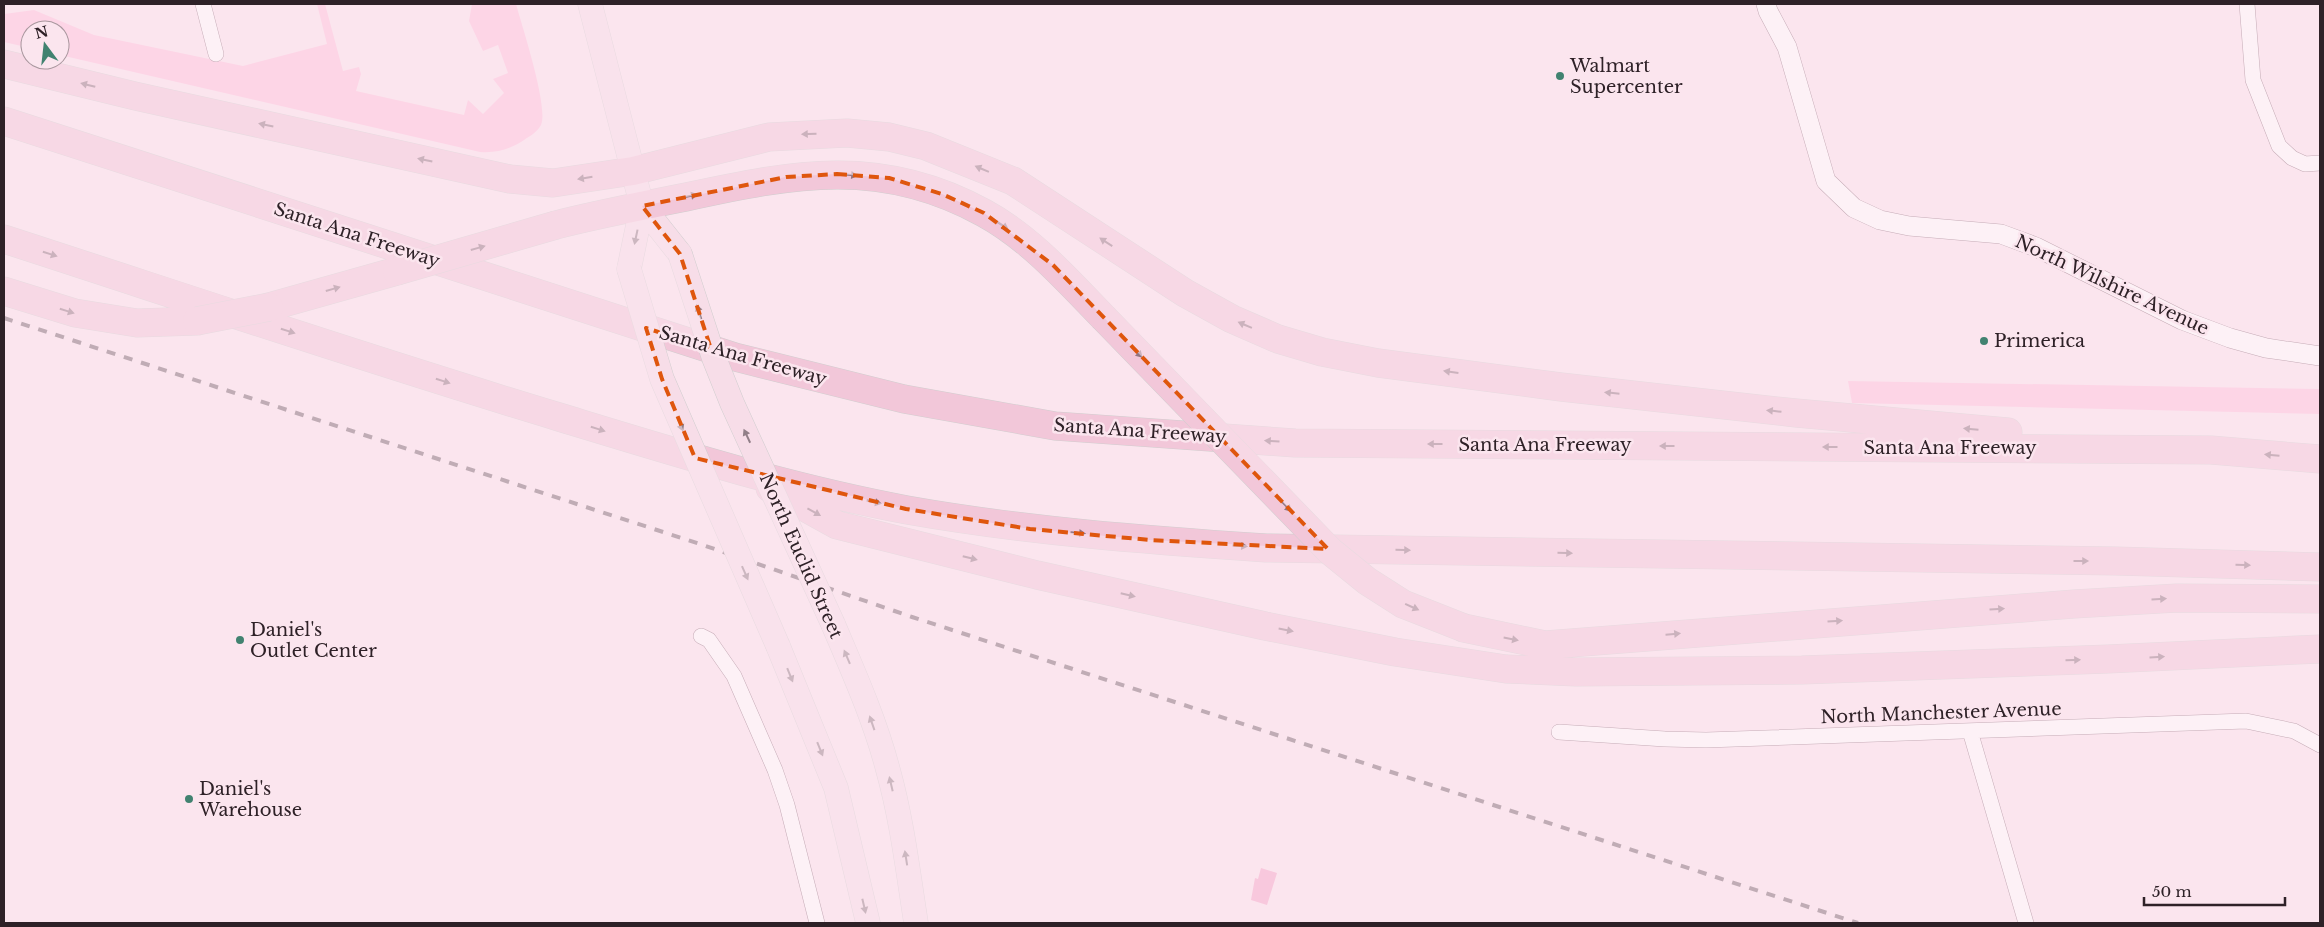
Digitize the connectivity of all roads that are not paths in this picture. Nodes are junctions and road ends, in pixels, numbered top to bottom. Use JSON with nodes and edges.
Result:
{"nodes":[{"id":1,"x":203,"y":4,"type":"edge"},
{"id":2,"x":590,"y":4,"type":"edge"},
{"id":3,"x":1766,"y":4,"type":"edge"},
{"id":4,"x":2247,"y":4,"type":"edge"},
{"id":5,"x":216,"y":54,"type":"dead end"},
{"id":6,"x":4,"y":64,"type":"edge"},
{"id":7,"x":4,"y":121,"type":"edge"},
{"id":8,"x":2320,"y":163,"type":"edge"},
{"id":9,"x":633,"y":171,"type":"junction"},
{"id":10,"x":642,"y":206,"type":"junction"},
{"id":11,"x":4,"y":239,"type":"edge"},
{"id":12,"x":4,"y":291,"type":"edge"},
{"id":13,"x":2320,"y":356,"type":"edge"},
{"id":14,"x":2211,"y":450,"type":"junction"},
{"id":15,"x":2320,"y":459,"type":"edge"},
{"id":16,"x":741,"y":472,"type":"junction"},
{"id":17,"x":2320,"y":567,"type":"edge"},
{"id":18,"x":2320,"y":599,"type":"edge"},
{"id":19,"x":701,"y":636,"type":"dead end"},
{"id":20,"x":2320,"y":649,"type":"edge"},
{"id":21,"x":1970,"y":731,"type":"junction"},
{"id":22,"x":1559,"y":732,"type":"dead end"},
{"id":23,"x":2320,"y":745,"type":"edge"},
{"id":24,"x":817,"y":923,"type":"edge"},
{"id":25,"x":868,"y":923,"type":"edge"},
{"id":26,"x":916,"y":923,"type":"edge"},
{"id":27,"x":2026,"y":923,"type":"edge"}],
"edges":[{"from":1,"to":5,"type":"street"},
{"from":2,"to":9,"type":"main road","name":"North Euclid Street"},
{"from":3,"to":13,"type":"street","name":"North Wilshire Avenue"},
{"from":4,"to":8,"type":"street"},
{"from":9,"to":6,"type":"highway","one_way":true},
{"from":14,"to":7,"type":"highway","name":"Santa Ana Freeway","one_way":true},
{"from":9,"to":10,"type":"main road","name":"North Euclid Street"},
{"from":14,"to":9,"type":"highway","one_way":true},
{"from":12,"to":10,"type":"highway","one_way":true,"bridge":true},
{"from":10,"to":18,"type":"highway","one_way":true,"bridge":true},
{"from":10,"to":25,"type":"main road","name":"North Euclid Street","one_way":true,"bridge":true},
{"from":26,"to":10,"type":"main road","name":"North Euclid Street","one_way":true,"bridge":true},
{"from":11,"to":16,"type":"highway","one_way":true},
{"from":15,"to":14,"type":"highway","name":"Santa Ana Freeway","one_way":true},
{"from":16,"to":17,"type":"highway","one_way":true},
{"from":16,"to":20,"type":"highway","one_way":true},
{"from":19,"to":24,"type":"street"},
{"from":21,"to":22,"type":"street","name":"North Manchester Avenue"},
{"from":21,"to":23,"type":"street","name":"North Manchester Avenue"},
{"from":21,"to":27,"type":"street"}]}
